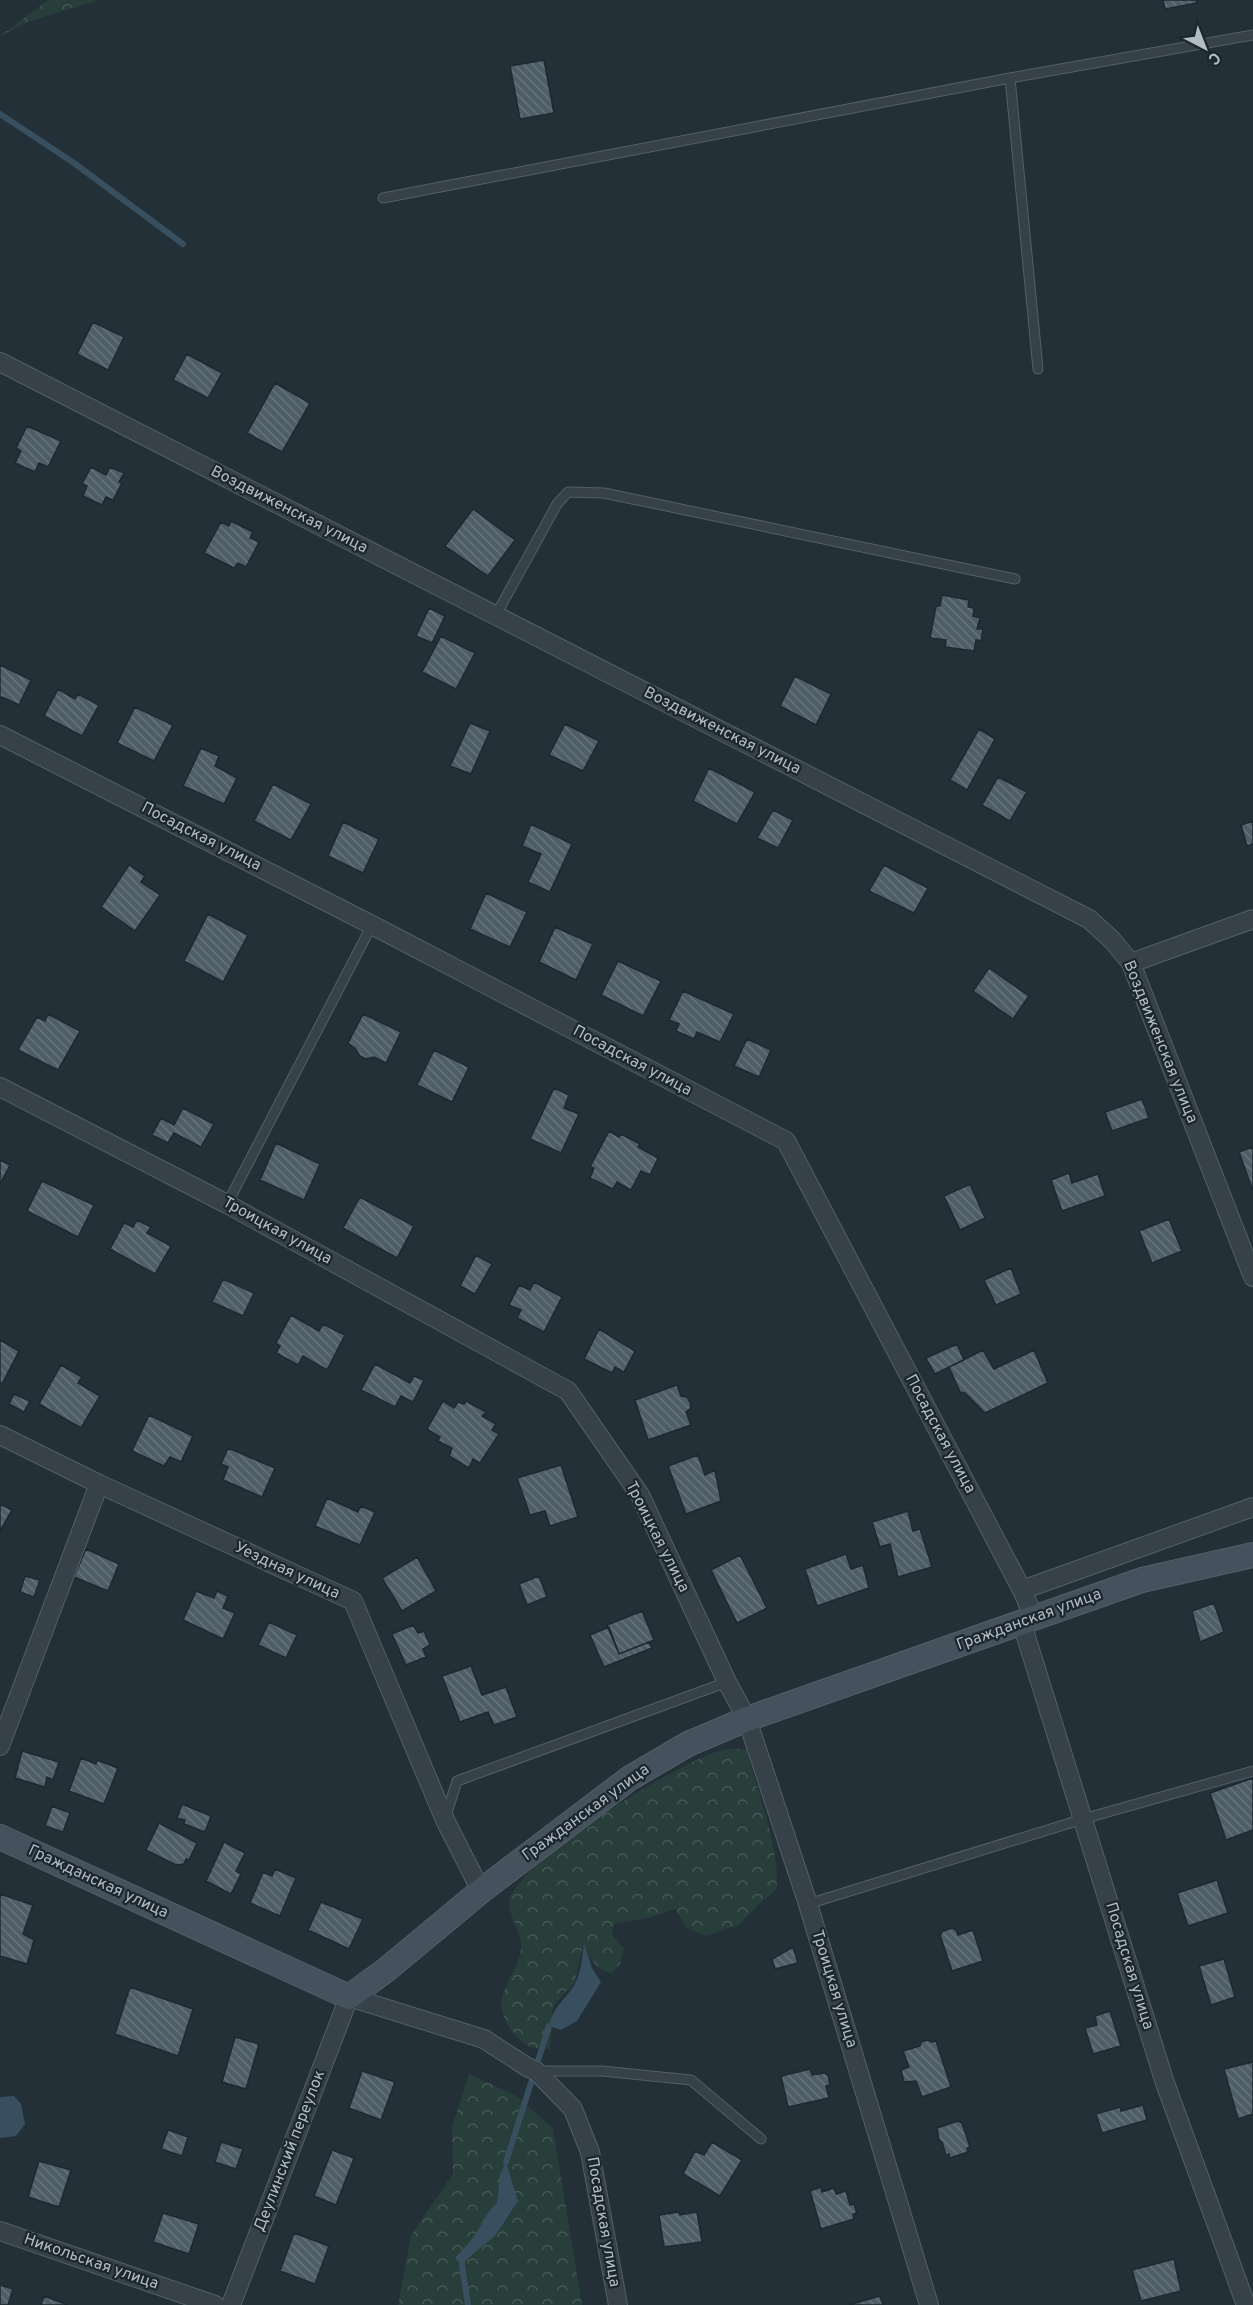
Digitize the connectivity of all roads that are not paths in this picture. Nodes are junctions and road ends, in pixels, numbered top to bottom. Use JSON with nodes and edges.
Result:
{"nodes":[{"id":1,"x":1253,"y":35,"type":"edge"},
{"id":2,"x":1010,"y":78,"type":"junction"},
{"id":3,"x":383,"y":198,"type":"dead end"},
{"id":4,"x":0,"y":362,"type":"edge"},
{"id":5,"x":1038,"y":369,"type":"dead end"},
{"id":6,"x":1015,"y":579,"type":"dead end"},
{"id":7,"x":496,"y":615,"type":"junction"},
{"id":8,"x":0,"y":735,"type":"edge"},
{"id":9,"x":1253,"y":919,"type":"edge"},
{"id":10,"x":372,"y":925,"type":"junction"},
{"id":11,"x":1131,"y":963,"type":"junction"},
{"id":12,"x":0,"y":1087,"type":"edge"},
{"id":13,"x":227,"y":1204,"type":"junction"},
{"id":14,"x":1253,"y":1277,"type":"edge"},
{"id":15,"x":0,"y":1435,"type":"edge"},
{"id":16,"x":99,"y":1484,"type":"junction"},
{"id":17,"x":1253,"y":1507,"type":"edge"},
{"id":18,"x":1253,"y":1555,"type":"edge"},
{"id":19,"x":1022,"y":1590,"type":"junction"},
{"id":20,"x":1028,"y":1621,"type":"junction"},
{"id":21,"x":727,"y":1682,"type":"junction"},
{"id":22,"x":747,"y":1719,"type":"junction"},
{"id":23,"x":0,"y":1746,"type":"edge"},
{"id":24,"x":1253,"y":1771,"type":"edge"},
{"id":25,"x":1083,"y":1819,"type":"junction"},
{"id":26,"x":445,"y":1820,"type":"junction"},
{"id":27,"x":0,"y":1837,"type":"edge"},
{"id":28,"x":481,"y":1891,"type":"junction"},
{"id":29,"x":808,"y":1904,"type":"junction"},
{"id":30,"x":349,"y":1997,"type":"junction"},
{"id":31,"x":536,"y":2070,"type":"junction"},
{"id":32,"x":762,"y":2139,"type":"dead end"},
{"id":33,"x":0,"y":2231,"type":"edge"},
{"id":34,"x":215,"y":2305,"type":"edge"},
{"id":35,"x":231,"y":2305,"type":"edge"},
{"id":36,"x":618,"y":2305,"type":"edge"},
{"id":37,"x":929,"y":2305,"type":"edge"},
{"id":38,"x":1246,"y":2305,"type":"edge"}],
"edges":[{"from":1,"to":2,"type":"lane"},
{"from":2,"to":3,"type":"lane"},
{"from":2,"to":5,"type":"lane"},
{"from":4,"to":7,"type":"street","name":"Воздвиженская улица"},
{"from":6,"to":7,"type":"lane"},
{"from":7,"to":11,"type":"street","name":"Воздвиженская улица"},
{"from":8,"to":10,"type":"street","name":"Посадская улица"},
{"from":9,"to":11,"type":"street"},
{"from":10,"to":13,"type":"lane"},
{"from":10,"to":19,"type":"street","name":"Посадская улица"},
{"from":11,"to":14,"type":"street","name":"Воздвиженская улица"},
{"from":12,"to":13,"type":"street","name":"Троицкая улица"},
{"from":13,"to":21,"type":"street","name":"Троицкая улица"},
{"from":15,"to":16,"type":"street","name":"Уездная улица"},
{"from":16,"to":23,"type":"street"},
{"from":16,"to":26,"type":"street","name":"Уездная улица"},
{"from":17,"to":19,"type":"street"},
{"from":18,"to":20,"type":"street","name":"Гражданская улица"},
{"from":19,"to":20,"type":"street","name":"Посадская улица"},
{"from":20,"to":22,"type":"street","name":"Гражданская улица"},
{"from":20,"to":25,"type":"street","name":"Посадская улица"},
{"from":21,"to":22,"type":"street","name":"Троицкая улица"},
{"from":21,"to":26,"type":"lane"},
{"from":22,"to":28,"type":"street","name":"Гражданская улица"},
{"from":22,"to":29,"type":"street","name":"Троицкая улица"},
{"from":24,"to":25,"type":"lane"},
{"from":25,"to":29,"type":"lane"},
{"from":25,"to":38,"type":"street","name":"Посадская улица"},
{"from":26,"to":28,"type":"street","name":"Уездная улица"},
{"from":27,"to":30,"type":"street","name":"Гражданская улица"},
{"from":28,"to":30,"type":"street","name":"Гражданская улица"},
{"from":29,"to":37,"type":"street","name":"Троицкая улица"},
{"from":30,"to":31,"type":"street","name":"Посадская улица"},
{"from":30,"to":35,"type":"street","name":"Деулинский переулок"},
{"from":31,"to":32,"type":"lane"},
{"from":31,"to":36,"type":"street","name":"Посадская улица"},
{"from":33,"to":34,"type":"street","name":"Никольская улица"}]}
